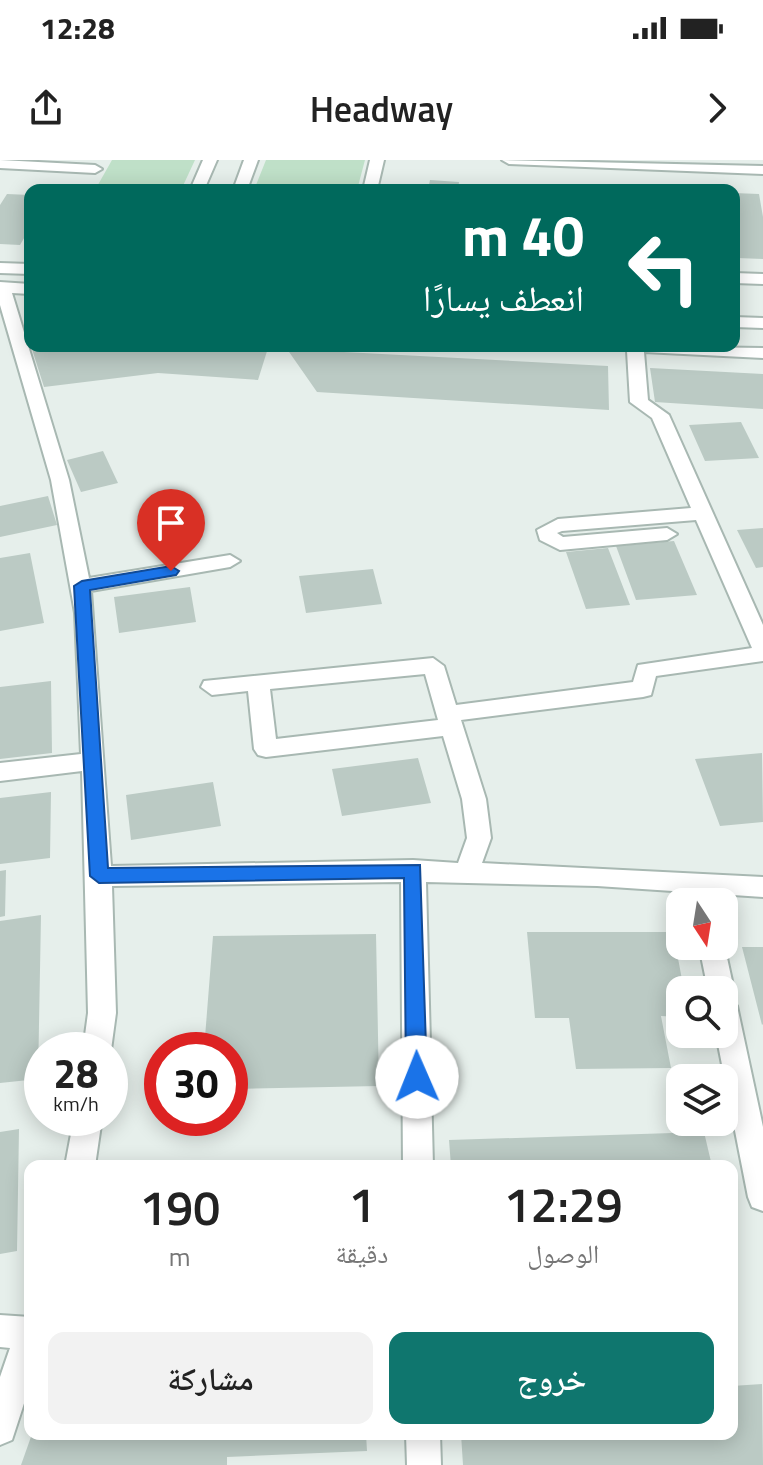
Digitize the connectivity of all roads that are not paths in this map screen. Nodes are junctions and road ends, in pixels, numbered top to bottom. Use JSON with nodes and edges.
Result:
{"nodes":[{"id":1,"x":210,"y":160,"type":"edge"},
{"id":2,"x":251,"y":160,"type":"edge"},
{"id":3,"x":377,"y":160,"type":"edge"},
{"id":4,"x":509,"y":160,"type":"edge"},
{"id":5,"x":0,"y":164,"type":"edge"},
{"id":6,"x":97,"y":164,"type":"edge"},
{"id":7,"x":763,"y":170,"type":"edge"},
{"id":8,"x":86,"y":184,"type":"edge"},
{"id":9,"x":200,"y":184,"type":"edge"},
{"id":10,"x":242,"y":184,"type":"edge"},
{"id":11,"x":371,"y":184,"type":"edge"},
{"id":12,"x":24,"y":276,"type":"edge"},
{"id":13,"x":740,"y":278,"type":"edge"},
{"id":14,"x":763,"y":279,"type":"edge"},
{"id":15,"x":7,"y":295,"type":"edge"},
{"id":16,"x":740,"y":322,"type":"edge"},
{"id":17,"x":763,"y":323,"type":"edge"},
{"id":18,"x":633,"y":352,"type":"edge"},
{"id":19,"x":740,"y":352,"type":"edge"},
{"id":20,"x":763,"y":353,"type":"edge"},
{"id":21,"x":703,"y":513,"type":"junction"},
{"id":22,"x":667,"y":534,"type":"dead end"},
{"id":23,"x":230,"y":561,"type":"dead end"},
{"id":24,"x":82,"y":586,"type":"junction"},
{"id":25,"x":763,"y":593,"type":"edge"},
{"id":26,"x":740,"y":596,"type":"junction"},
{"id":27,"x":763,"y":651,"type":"edge"},
{"id":28,"x":258,"y":683,"type":"junction"},
{"id":29,"x":212,"y":687,"type":"dead end"},
{"id":30,"x":450,"y":720,"type":"junction"},
{"id":31,"x":91,"y":761,"type":"junction"},
{"id":32,"x":0,"y":772,"type":"edge"},
{"id":33,"x":413,"y":870,"type":"junction"},
{"id":34,"x":467,"y":871,"type":"junction"},
{"id":35,"x":99,"y":876,"type":"junction"},
{"id":36,"x":763,"y":887,"type":"edge"},
{"id":37,"x":666,"y":889,"type":"edge"},
{"id":38,"x":738,"y":889,"type":"edge"},
{"id":39,"x":99,"y":1032,"type":"edge"},
{"id":40,"x":733,"y":1048,"type":"edge"},
{"id":41,"x":85,"y":1136,"type":"edge"},
{"id":42,"x":81,"y":1160,"type":"edge"},
{"id":43,"x":418,"y":1160,"type":"edge"},
{"id":44,"x":763,"y":1197,"type":"edge"},
{"id":45,"x":0,"y":1331,"type":"edge"},
{"id":46,"x":24,"y":1333,"type":"edge"},
{"id":47,"x":24,"y":1353,"type":"edge"},
{"id":48,"x":0,"y":1428,"type":"edge"},
{"id":49,"x":423,"y":1440,"type":"edge"},
{"id":50,"x":424,"y":1465,"type":"edge"}],
"edges":[{"from":1,"to":9,"type":"street"},
{"from":2,"to":10,"type":"street"},
{"from":3,"to":11,"type":"street"},
{"from":4,"to":7,"type":"street"},
{"from":5,"to":6,"type":"street"},
{"from":6,"to":8,"type":"street"},
{"from":12,"to":15,"type":"street"},
{"from":13,"to":14,"type":"street"},
{"from":15,"to":24,"type":"street"},
{"from":16,"to":17,"type":"street"},
{"from":18,"to":21,"type":"street"},
{"from":19,"to":20,"type":"street"},
{"from":21,"to":22,"type":"street"},
{"from":21,"to":26,"type":"street"},
{"from":23,"to":24,"type":"street"},
{"from":24,"to":31,"type":"street"},
{"from":25,"to":26,"type":"street"},
{"from":26,"to":27,"type":"street"},
{"from":27,"to":30,"type":"street"},
{"from":28,"to":29,"type":"street"},
{"from":28,"to":30,"type":"street"},
{"from":28,"to":30,"type":"street"},
{"from":30,"to":34,"type":"street"},
{"from":31,"to":32,"type":"street"},
{"from":31,"to":35,"type":"street"},
{"from":33,"to":34,"type":"street"},
{"from":33,"to":35,"type":"street"},
{"from":33,"to":43,"type":"street"},
{"from":34,"to":37,"type":"street"},
{"from":35,"to":39,"type":"street"},
{"from":36,"to":38,"type":"street"},
{"from":40,"to":44,"type":"street"},
{"from":41,"to":42,"type":"street"},
{"from":45,"to":46,"type":"street"},
{"from":47,"to":48,"type":"street"},
{"from":49,"to":50,"type":"street"}]}
